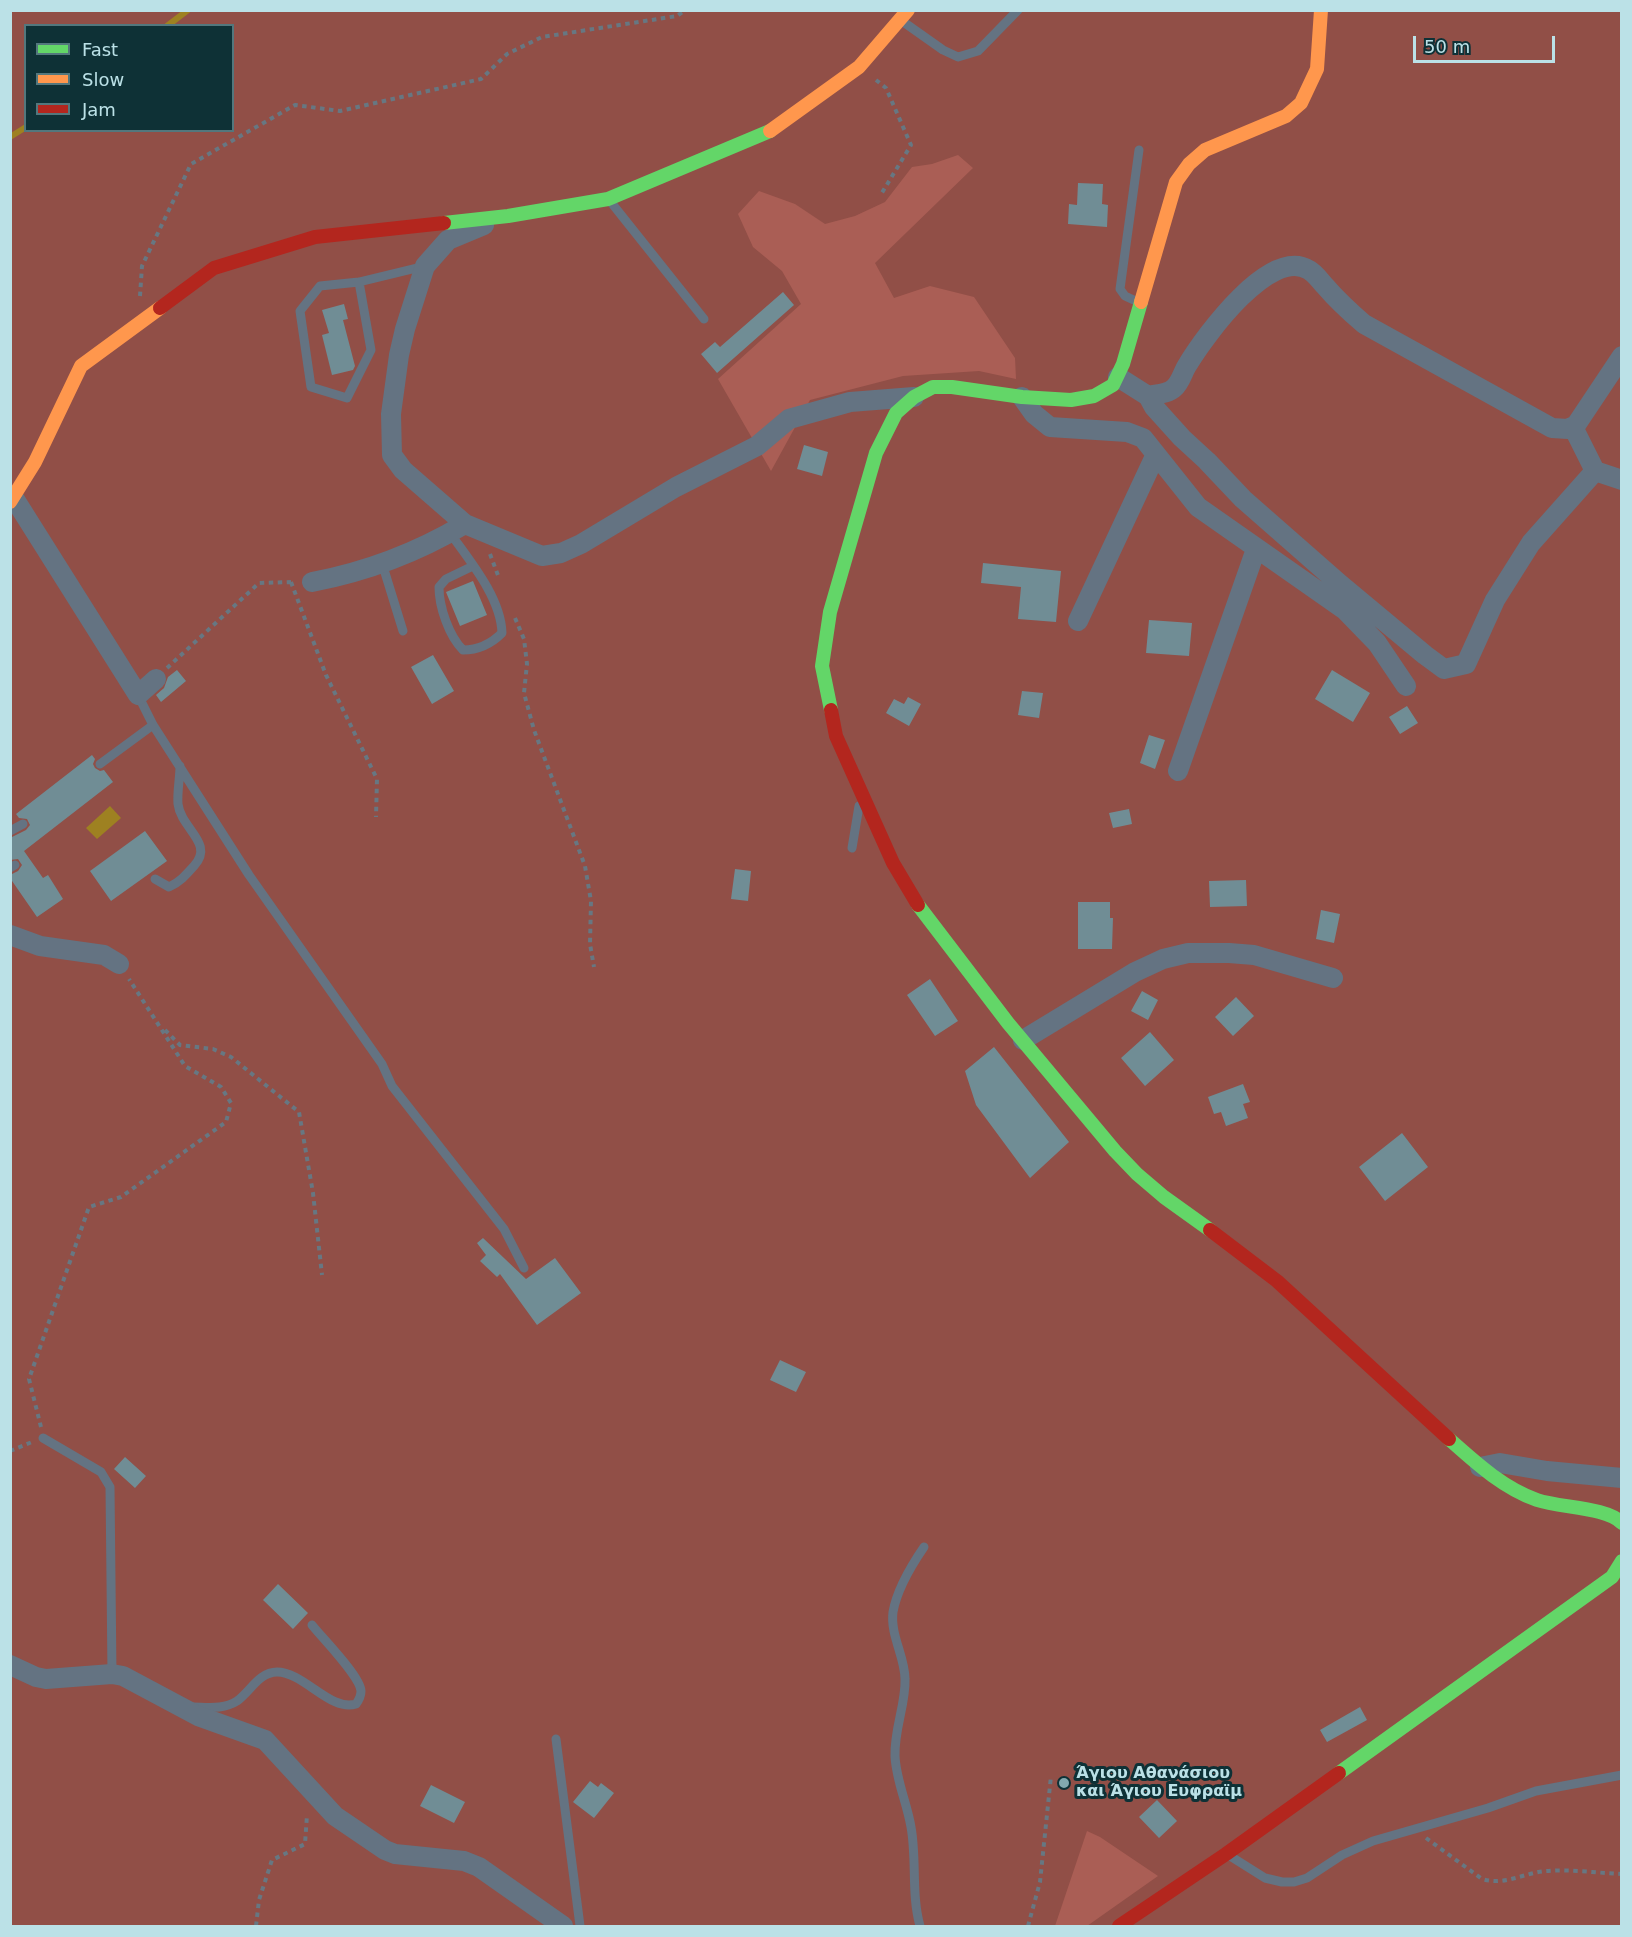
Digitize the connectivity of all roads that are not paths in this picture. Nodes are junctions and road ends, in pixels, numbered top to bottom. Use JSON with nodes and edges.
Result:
{"nodes":[{"id":1,"x":1018,"y":10,"type":"edge"},
{"id":2,"x":1321,"y":10,"type":"edge"},
{"id":3,"x":905,"y":15,"type":"edge"},
{"id":4,"x":1139,"y":150,"type":"dead end"},
{"id":5,"x":608,"y":199,"type":"junction"},
{"id":6,"x":508,"y":216,"type":"junction"},
{"id":7,"x":425,"y":266,"type":"junction"},
{"id":8,"x":359,"y":282,"type":"junction"},
{"id":9,"x":1140,"y":303,"type":"junction"},
{"id":10,"x":704,"y":319,"type":"dead end"},
{"id":11,"x":1622,"y":356,"type":"edge"},
{"id":12,"x":1118,"y":377,"type":"junction"},
{"id":13,"x":914,"y":396,"type":"junction"},
{"id":14,"x":1148,"y":396,"type":"junction"},
{"id":15,"x":1022,"y":397,"type":"junction"},
{"id":16,"x":1573,"y":427,"type":"junction"},
{"id":17,"x":1156,"y":454,"type":"junction"},
{"id":18,"x":1594,"y":471,"type":"junction"},
{"id":19,"x":1622,"y":480,"type":"edge"},
{"id":20,"x":12,"y":500,"type":"edge"},
{"id":21,"x":465,"y":529,"type":"junction"},
{"id":22,"x":1257,"y":549,"type":"junction"},
{"id":23,"x":382,"y":563,"type":"junction"},
{"id":24,"x":473,"y":566,"type":"junction"},
{"id":25,"x":312,"y":582,"type":"road end"},
{"id":26,"x":1078,"y":621,"type":"dead end"},
{"id":27,"x":403,"y":631,"type":"dead end"},
{"id":28,"x":156,"y":679,"type":"road end"},
{"id":29,"x":1406,"y":686,"type":"dead end"},
{"id":30,"x":138,"y":695,"type":"junction"},
{"id":31,"x":153,"y":725,"type":"junction"},
{"id":32,"x":100,"y":764,"type":"dead end"},
{"id":33,"x":180,"y":766,"type":"junction"},
{"id":34,"x":1178,"y":771,"type":"dead end"},
{"id":35,"x":862,"y":795,"type":"junction"},
{"id":36,"x":23,"y":824,"type":"dead end"},
{"id":37,"x":10,"y":831,"type":"edge"},
{"id":38,"x":852,"y":848,"type":"dead end"},
{"id":39,"x":155,"y":879,"type":"dead end"},
{"id":40,"x":10,"y":935,"type":"edge"},
{"id":41,"x":120,"y":964,"type":"road end"},
{"id":42,"x":1333,"y":978,"type":"dead end"},
{"id":43,"x":1023,"y":1040,"type":"junction"},
{"id":44,"x":524,"y":1268,"type":"dead end"},
{"id":45,"x":43,"y":1438,"type":"road end"},
{"id":46,"x":1480,"y":1467,"type":"junction"},
{"id":47,"x":1622,"y":1478,"type":"edge"},
{"id":48,"x":1622,"y":1523,"type":"edge"},
{"id":49,"x":924,"y":1547,"type":"dead end"},
{"id":50,"x":1622,"y":1561,"type":"edge"},
{"id":51,"x":312,"y":1625,"type":"dead end"},
{"id":52,"x":10,"y":1665,"type":"edge"},
{"id":53,"x":112,"y":1674,"type":"junction"},
{"id":54,"x":179,"y":1706,"type":"junction"},
{"id":55,"x":556,"y":1739,"type":"dead end"},
{"id":56,"x":1622,"y":1775,"type":"edge"},
{"id":57,"x":1226,"y":1854,"type":"junction"},
{"id":58,"x":563,"y":1926,"type":"edge"},
{"id":59,"x":580,"y":1926,"type":"edge"},
{"id":60,"x":921,"y":1926,"type":"edge"},
{"id":61,"x":1119,"y":1926,"type":"edge"}],
"edges":[{"from":1,"to":3,"type":"lane"},
{"from":2,"to":9,"type":"main road"},
{"from":3,"to":5,"type":"main road"},
{"from":4,"to":9,"type":"lane"},
{"from":5,"to":6,"type":"main road"},
{"from":5,"to":10,"type":"lane"},
{"from":6,"to":7,"type":"street"},
{"from":6,"to":20,"type":"main road"},
{"from":7,"to":8,"type":"lane"},
{"from":7,"to":21,"type":"street"},
{"from":8,"to":8,"type":"lane"},
{"from":9,"to":12,"type":"main road"},
{"from":11,"to":16,"type":"street"},
{"from":12,"to":14,"type":"street"},
{"from":12,"to":15,"type":"main road"},
{"from":13,"to":15,"type":"main road"},
{"from":13,"to":21,"type":"street"},
{"from":13,"to":35,"type":"main road"},
{"from":14,"to":16,"type":"street"},
{"from":14,"to":18,"type":"street"},
{"from":15,"to":17,"type":"street"},
{"from":16,"to":18,"type":"street"},
{"from":17,"to":22,"type":"street"},
{"from":17,"to":26,"type":"street"},
{"from":18,"to":19,"type":"street"},
{"from":20,"to":30,"type":"street"},
{"from":21,"to":23,"type":"street"},
{"from":21,"to":24,"type":"lane"},
{"from":22,"to":29,"type":"street"},
{"from":22,"to":34,"type":"street"},
{"from":23,"to":25,"type":"street"},
{"from":23,"to":27,"type":"lane"},
{"from":24,"to":24,"type":"lane"},
{"from":28,"to":30,"type":"street"},
{"from":30,"to":31,"type":"lane"},
{"from":31,"to":32,"type":"lane"},
{"from":31,"to":33,"type":"lane"},
{"from":33,"to":39,"type":"lane"},
{"from":33,"to":44,"type":"lane"},
{"from":35,"to":38,"type":"lane"},
{"from":35,"to":43,"type":"main road"},
{"from":36,"to":37,"type":"lane"},
{"from":40,"to":41,"type":"street"},
{"from":42,"to":43,"type":"street"},
{"from":43,"to":46,"type":"main road"},
{"from":45,"to":53,"type":"lane"},
{"from":46,"to":47,"type":"street"},
{"from":46,"to":48,"type":"main road"},
{"from":49,"to":60,"type":"lane"},
{"from":50,"to":57,"type":"main road"},
{"from":51,"to":54,"type":"lane"},
{"from":52,"to":53,"type":"street"},
{"from":53,"to":54,"type":"street"},
{"from":54,"to":58,"type":"street"},
{"from":55,"to":59,"type":"lane"},
{"from":56,"to":57,"type":"lane"},
{"from":57,"to":61,"type":"main road"}]}
